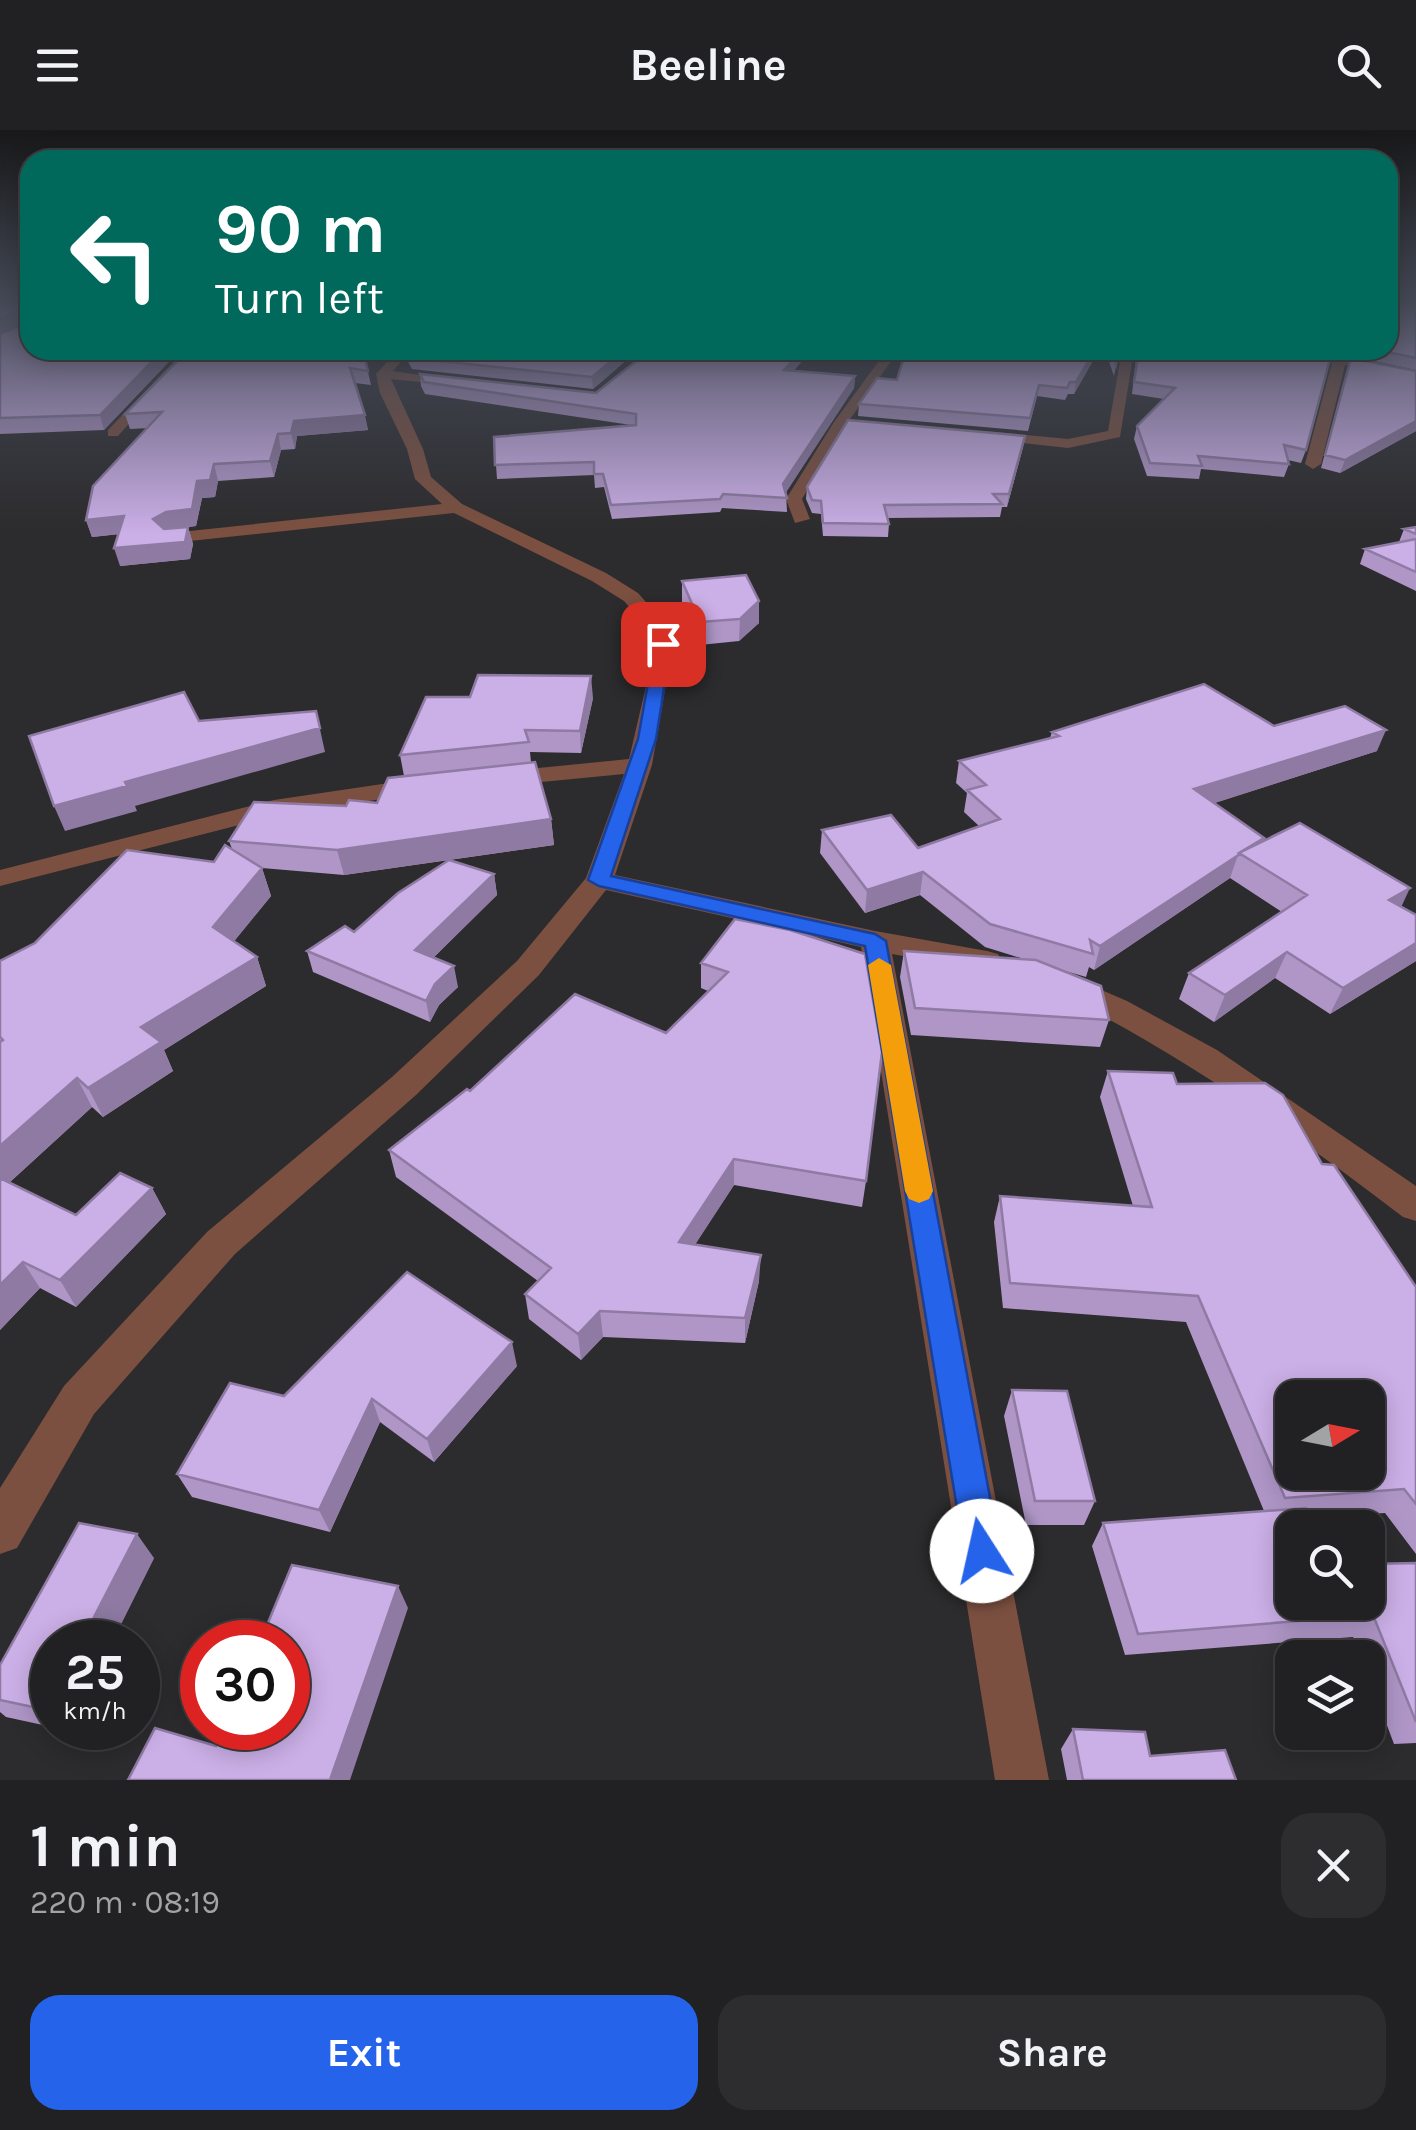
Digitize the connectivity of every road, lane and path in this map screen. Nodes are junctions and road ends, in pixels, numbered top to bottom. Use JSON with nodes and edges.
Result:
{"nodes":[{"id":1,"x":160,"y":380,"type":"edge"},
{"id":2,"x":384,"y":380,"type":"edge"},
{"id":3,"x":441,"y":380,"type":"edge"},
{"id":4,"x":871,"y":380,"type":"edge"},
{"id":5,"x":1123,"y":380,"type":"edge"},
{"id":6,"x":1334,"y":380,"type":"edge"},
{"id":7,"x":480,"y":384,"type":"edge"},
{"id":8,"x":841,"y":422,"type":"junction"},
{"id":9,"x":860,"y":424,"type":"edge"},
{"id":10,"x":113,"y":433,"type":"dead end"},
{"id":11,"x":975,"y":434,"type":"edge"},
{"id":12,"x":1313,"y":464,"type":"dead end"},
{"id":13,"x":456,"y":508,"type":"junction"},
{"id":14,"x":800,"y":518,"type":"dead end"},
{"id":15,"x":171,"y":538,"type":"edge"},
{"id":16,"x":640,"y":765,"type":"junction"},
{"id":17,"x":0,"y":878,"type":"edge"},
{"id":18,"x":599,"y":880,"type":"junction"},
{"id":19,"x":875,"y":941,"type":"junction"},
{"id":20,"x":1416,"y":1206,"type":"edge"},
{"id":21,"x":0,"y":1531,"type":"edge"},
{"id":22,"x":1022,"y":1780,"type":"edge"}],
"edges":[{"from":1,"to":10,"type":"street"},
{"from":2,"to":13,"type":"street"},
{"from":3,"to":7,"type":"street"},
{"from":4,"to":8,"type":"street"},
{"from":5,"to":11,"type":"street"},
{"from":6,"to":12,"type":"street"},
{"from":8,"to":9,"type":"street"},
{"from":8,"to":14,"type":"street"},
{"from":13,"to":15,"type":"street"},
{"from":13,"to":16,"type":"street"},
{"from":16,"to":17,"type":"street"},
{"from":16,"to":18,"type":"street"},
{"from":18,"to":19,"type":"street"},
{"from":18,"to":21,"type":"street"},
{"from":19,"to":20,"type":"street"},
{"from":19,"to":22,"type":"street"}]}
